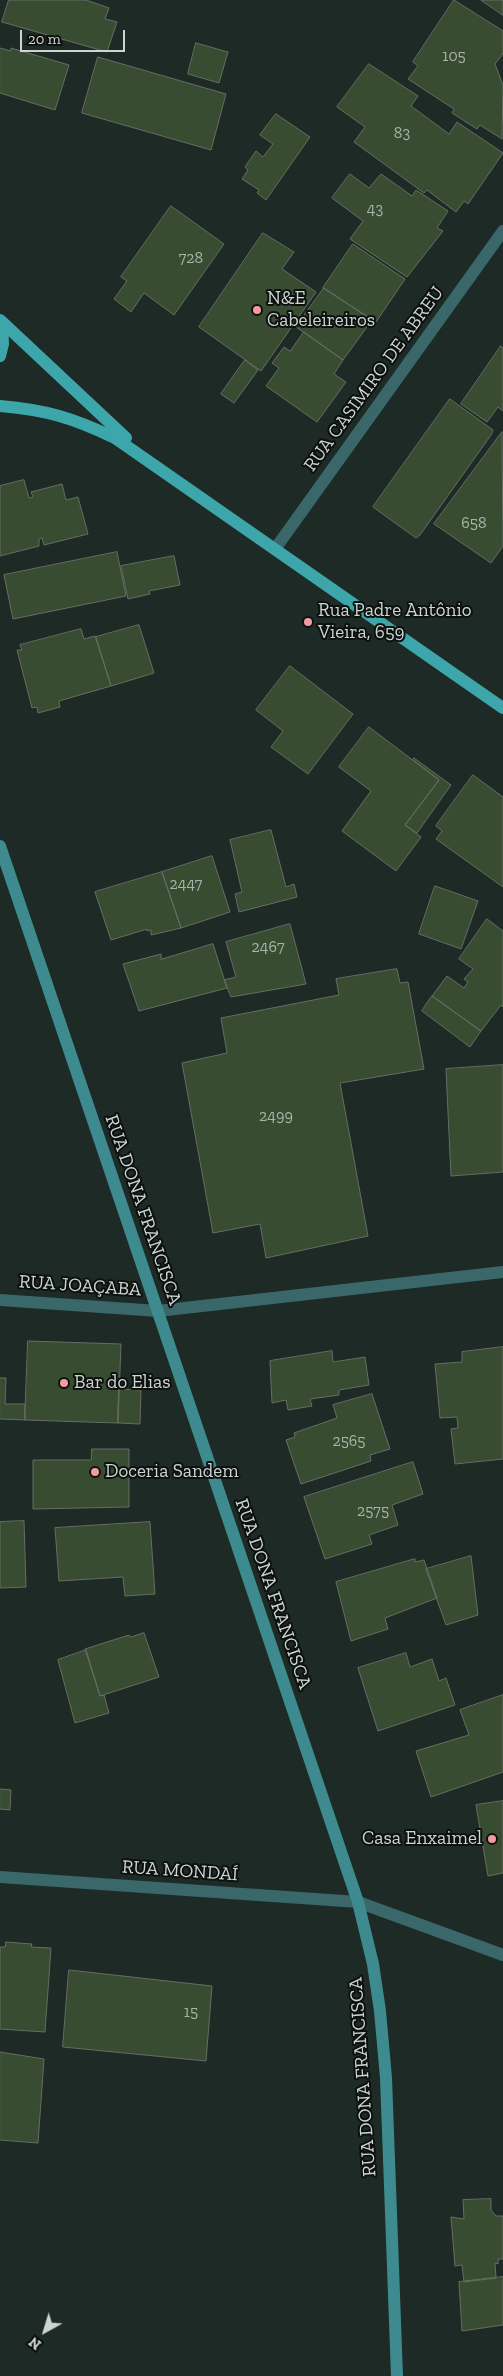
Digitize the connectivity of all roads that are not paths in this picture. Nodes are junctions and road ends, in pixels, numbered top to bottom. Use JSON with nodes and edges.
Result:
{"nodes":[{"id":1,"x":503,"y":231,"type":"edge"},
{"id":2,"x":1,"y":322,"type":"edge"},
{"id":3,"x":0,"y":356,"type":"edge"},
{"id":4,"x":0,"y":406,"type":"edge"},
{"id":5,"x":150,"y":461,"type":"junction"},
{"id":6,"x":275,"y":549,"type":"junction"},
{"id":7,"x":503,"y":708,"type":"edge"},
{"id":8,"x":0,"y":846,"type":"edge"},
{"id":9,"x":503,"y":1272,"type":"edge"},
{"id":10,"x":0,"y":1300,"type":"edge"},
{"id":11,"x":158,"y":1310,"type":"junction"},
{"id":12,"x":0,"y":1877,"type":"edge"},
{"id":13,"x":358,"y":1902,"type":"junction"},
{"id":14,"x":503,"y":1955,"type":"edge"},
{"id":15,"x":397,"y":2376,"type":"edge"}],
"edges":[{"from":1,"to":6,"type":"street","name":"RUA CASIMIRO DE ABREU"},
{"from":2,"to":3,"type":"main road"},
{"from":2,"to":5,"type":"main road"},
{"from":4,"to":5,"type":"main road"},
{"from":5,"to":6,"type":"main road"},
{"from":6,"to":7,"type":"main road"},
{"from":8,"to":11,"type":"main road","name":"RUA DONA FRANCISCA"},
{"from":9,"to":11,"type":"street","name":"RUA JOAÇABA"},
{"from":10,"to":11,"type":"street","name":"RUA JOAÇABA"},
{"from":11,"to":13,"type":"main road","name":"RUA DONA FRANCISCA"},
{"from":12,"to":13,"type":"street","name":"RUA MONDAÍ"},
{"from":13,"to":14,"type":"street","name":"RUA MONDAÍ"},
{"from":13,"to":15,"type":"main road","name":"RUA DONA FRANCISCA"}]}
